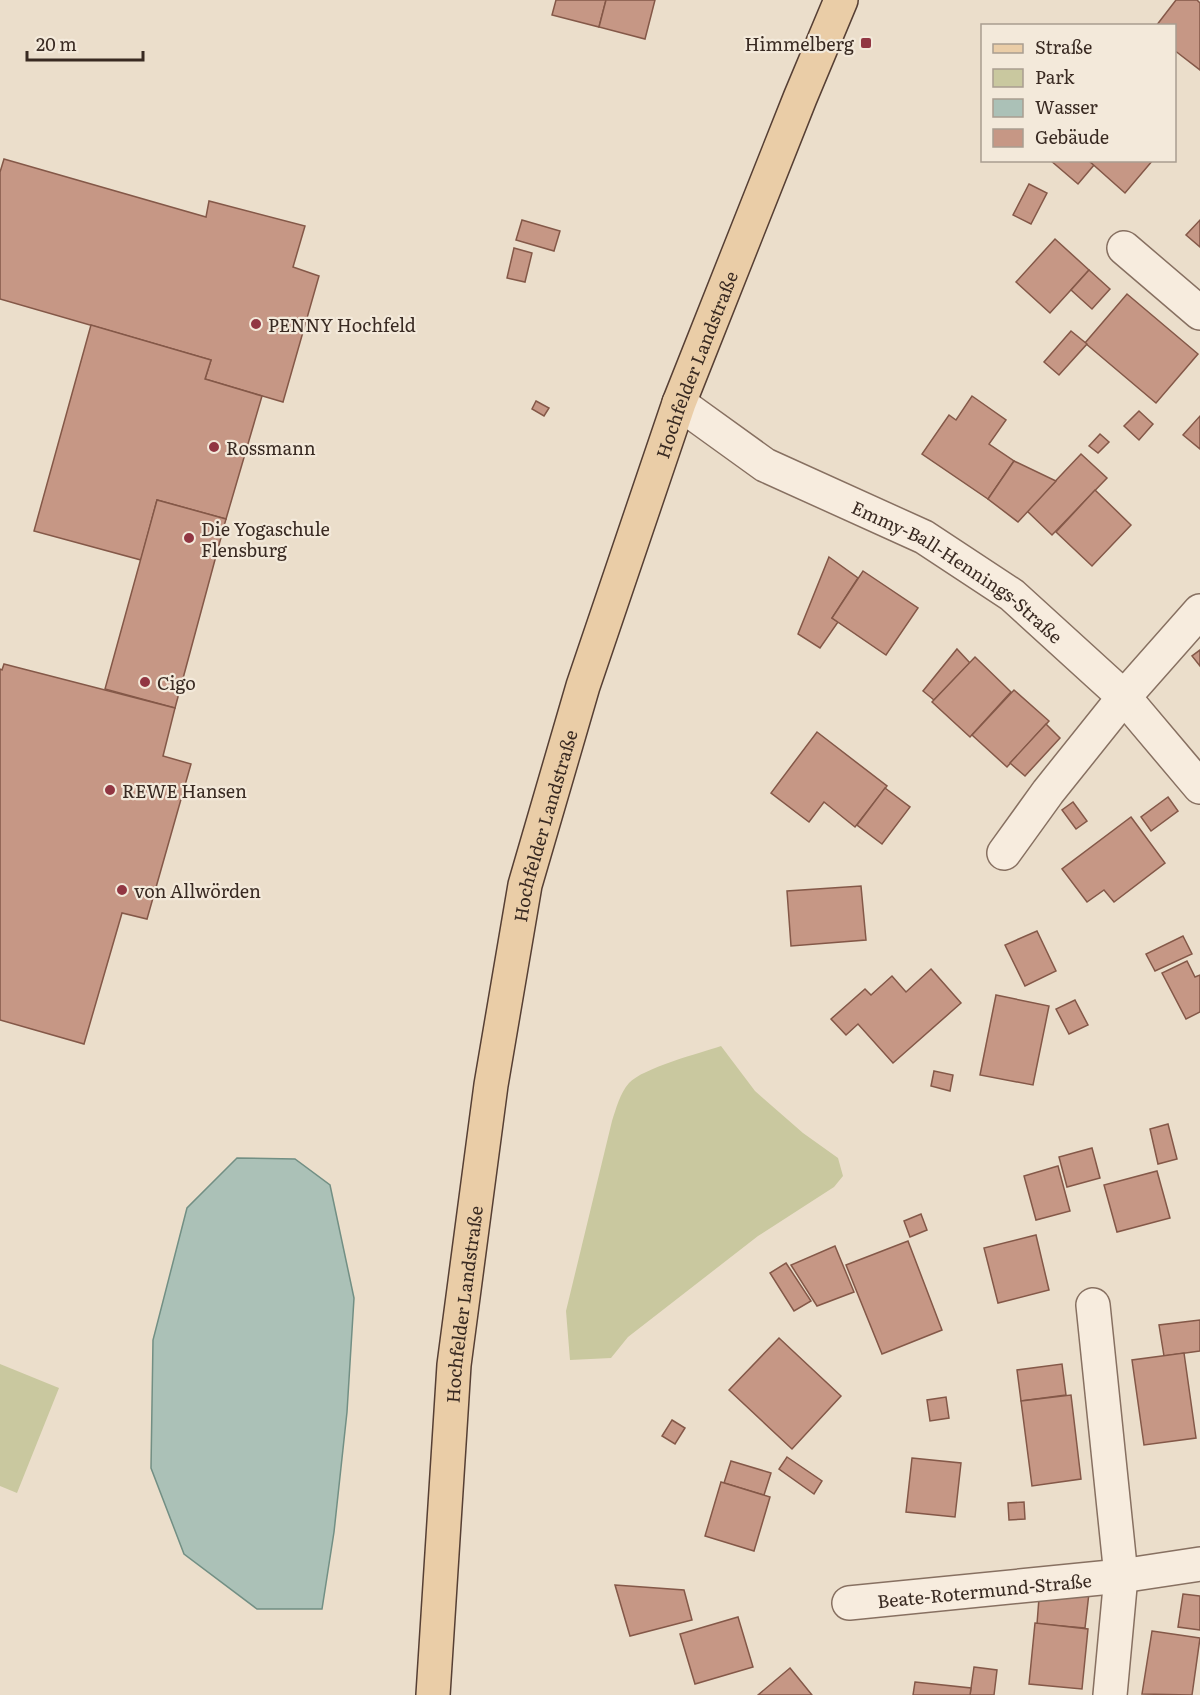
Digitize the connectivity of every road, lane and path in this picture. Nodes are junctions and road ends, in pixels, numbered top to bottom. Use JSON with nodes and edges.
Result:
{"nodes":[{"id":1,"x":841,"y":0,"type":"edge"},
{"id":2,"x":1124,"y":248,"type":"dead end"},
{"id":3,"x":1200,"y":313,"type":"edge"},
{"id":4,"x":679,"y":403,"type":"junction"},
{"id":5,"x":1200,"y":610,"type":"edge"},
{"id":6,"x":1124,"y":697,"type":"junction"},
{"id":7,"x":1200,"y":787,"type":"edge"},
{"id":8,"x":1004,"y":853,"type":"dead end"},
{"id":9,"x":1093,"y":1305,"type":"dead end"},
{"id":10,"x":1200,"y":1564,"type":"edge"},
{"id":11,"x":1121,"y":1576,"type":"junction"},
{"id":12,"x":849,"y":1603,"type":"dead end"},
{"id":13,"x":433,"y":1695,"type":"edge"},
{"id":14,"x":1110,"y":1695,"type":"edge"}],
"edges":[{"from":1,"to":4,"type":"main road","name":"Hochfelder Landstraße"},
{"from":2,"to":3,"type":"street"},
{"from":4,"to":6,"type":"street","name":"Emmy-Ball-Hennings-Straße"},
{"from":4,"to":13,"type":"main road","name":"Hochfelder Landstraße"},
{"from":5,"to":6,"type":"street"},
{"from":6,"to":7,"type":"street","name":"Emmy-Ball-Hennings-Straße"},
{"from":6,"to":8,"type":"street"},
{"from":9,"to":11,"type":"street","name":"Beate-Rotermund-Straße"},
{"from":10,"to":11,"type":"street","name":"Beate-Rotermund-Straße"},
{"from":11,"to":12,"type":"street","name":"Beate-Rotermund-Straße"},
{"from":11,"to":14,"type":"street","name":"Beate-Rotermund-Straße"}]}
